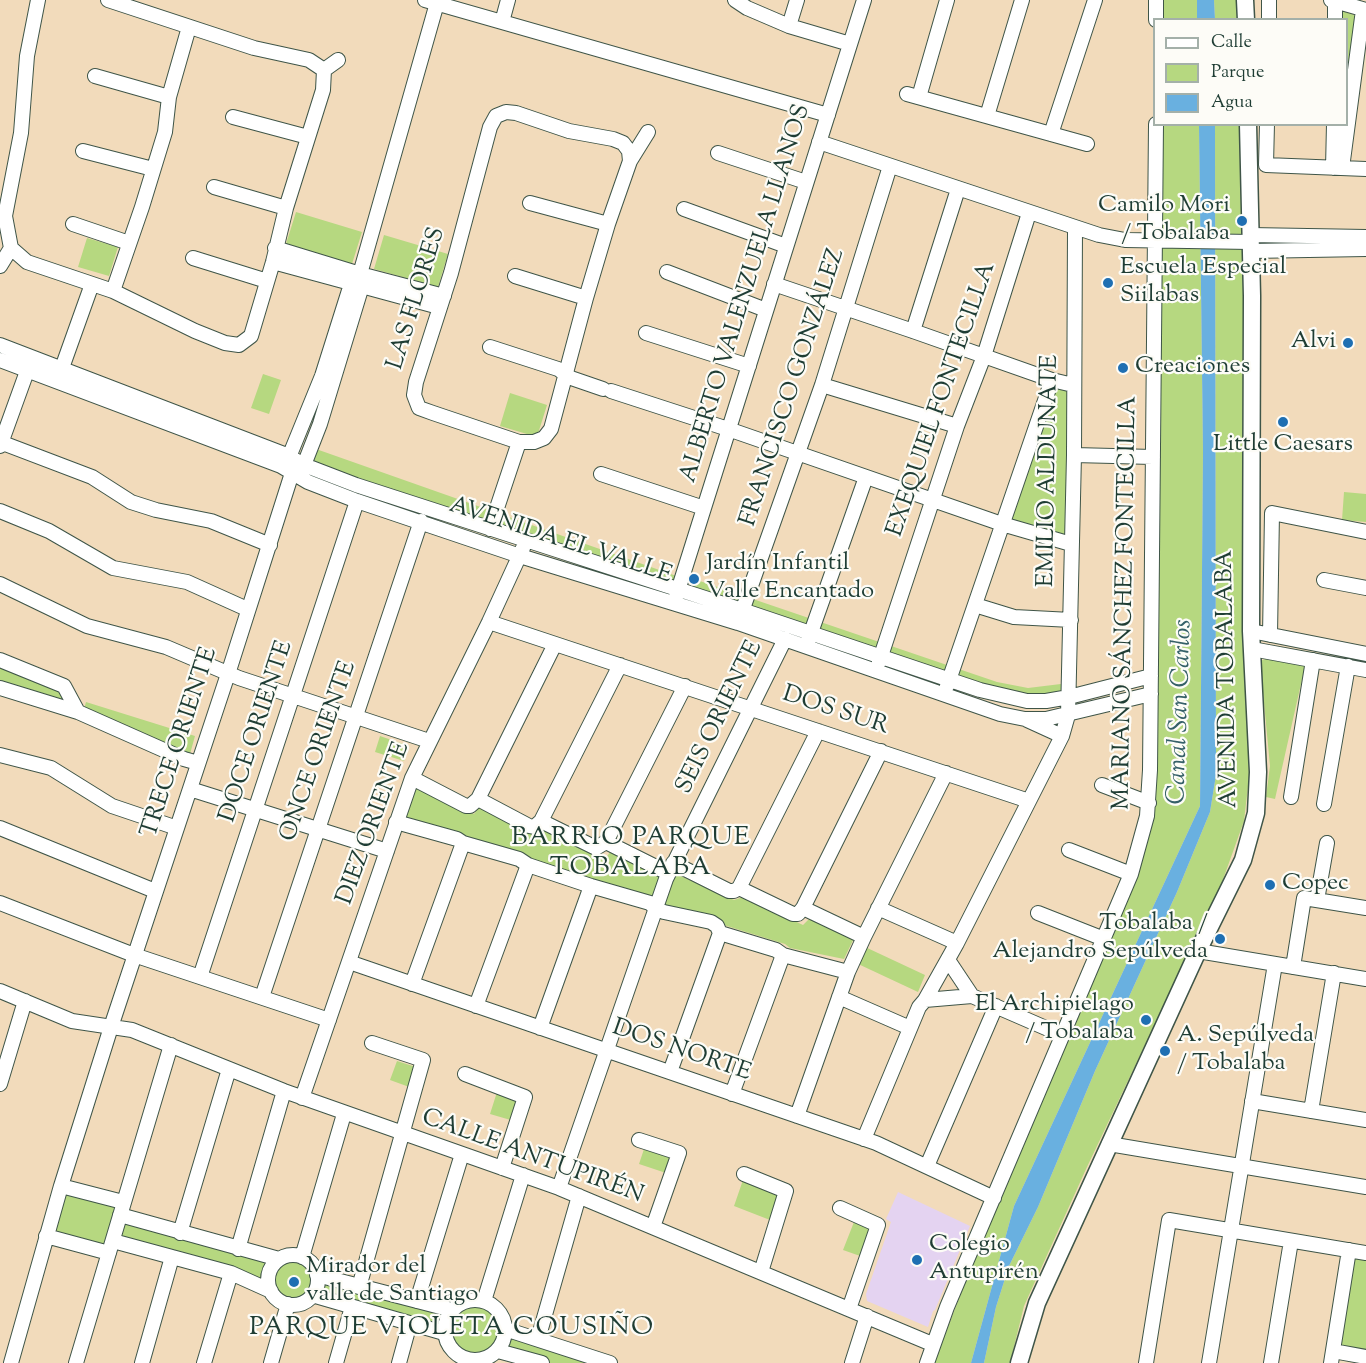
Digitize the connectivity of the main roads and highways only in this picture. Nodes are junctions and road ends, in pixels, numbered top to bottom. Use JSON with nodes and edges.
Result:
{"nodes":[{"id":1,"x":1245,"y":0,"type":"edge"},
{"id":2,"x":1246,"y":18,"type":"edge"},
{"id":3,"x":1248,"y":126,"type":"edge"},
{"id":4,"x":1019,"y":1363,"type":"edge"}],
"edges":[{"from":1,"to":2,"type":"main road"},
{"from":3,"to":4,"type":"main road","name":"AVENIDA TOBALABA"}]}
